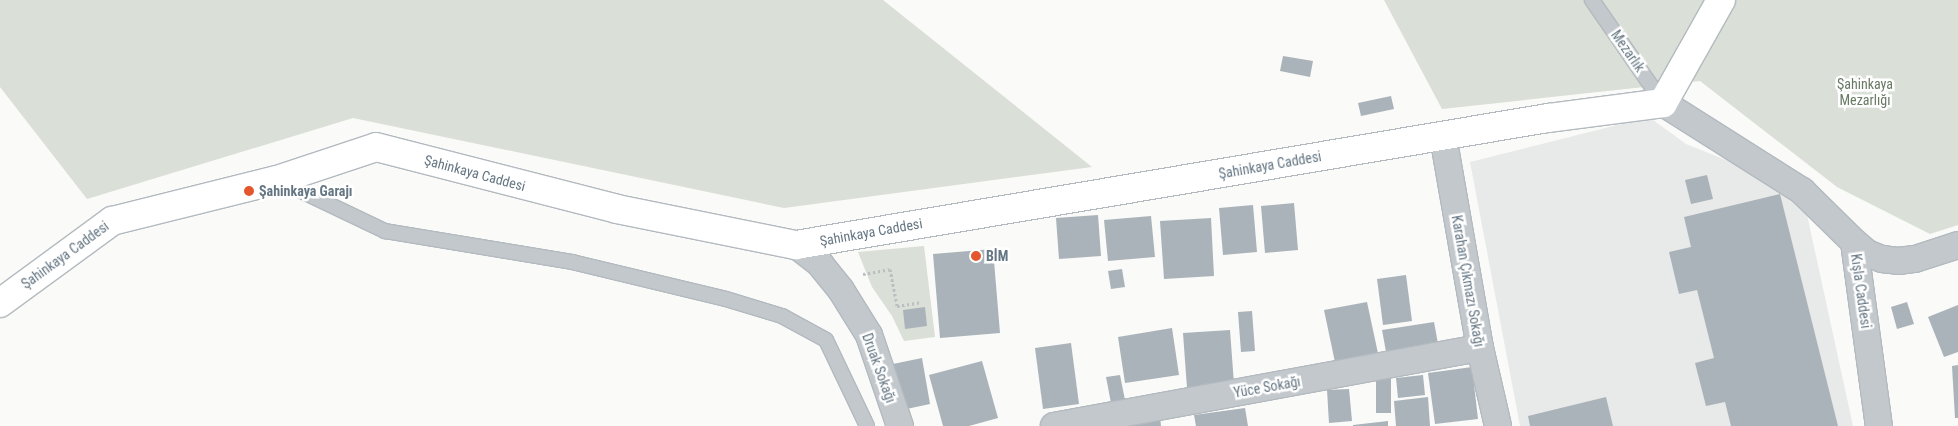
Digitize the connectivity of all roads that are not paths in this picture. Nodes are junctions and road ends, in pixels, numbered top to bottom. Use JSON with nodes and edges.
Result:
{"nodes":[{"id":1,"x":1592,"y":0,"type":"edge"},
{"id":2,"x":1721,"y":0,"type":"edge"},
{"id":3,"x":1663,"y":103,"type":"junction"},
{"id":4,"x":1443,"y":136,"type":"junction"},
{"id":5,"x":277,"y":180,"type":"junction"},
{"id":6,"x":1854,"y":242,"type":"junction"},
{"id":7,"x":796,"y":245,"type":"junction"},
{"id":8,"x":1958,"y":245,"type":"edge"},
{"id":9,"x":0,"y":303,"type":"edge"},
{"id":10,"x":1480,"y":348,"type":"junction"},
{"id":11,"x":867,"y":426,"type":"edge"},
{"id":12,"x":900,"y":426,"type":"edge"},
{"id":13,"x":1054,"y":426,"type":"edge"},
{"id":14,"x":1498,"y":426,"type":"edge"},
{"id":15,"x":1879,"y":426,"type":"edge"}],
"edges":[{"from":1,"to":3,"type":"lane","name":"Mezarlık"},
{"from":2,"to":3,"type":"street"},
{"from":3,"to":4,"type":"street","name":"Şahinkaya Caddesi"},
{"from":3,"to":6,"type":"street","name":"Kışla Caddesi"},
{"from":4,"to":7,"type":"street","name":"Şahinkaya Caddesi"},
{"from":4,"to":10,"type":"street","name":"Karahan Çıkmazı Sokağı"},
{"from":5,"to":7,"type":"street","name":"Şahinkaya Caddesi"},
{"from":5,"to":9,"type":"street","name":"Şahinkaya Caddesi"},
{"from":5,"to":11,"type":"lane"},
{"from":6,"to":8,"type":"street"},
{"from":6,"to":15,"type":"street","name":"Kışla Caddesi"},
{"from":7,"to":12,"type":"street","name":"Druak Sokağı"},
{"from":10,"to":13,"type":"street","name":"Yüce Sokağı"},
{"from":10,"to":14,"type":"street","name":"Karahan Çıkmazı Sokağı"}]}
